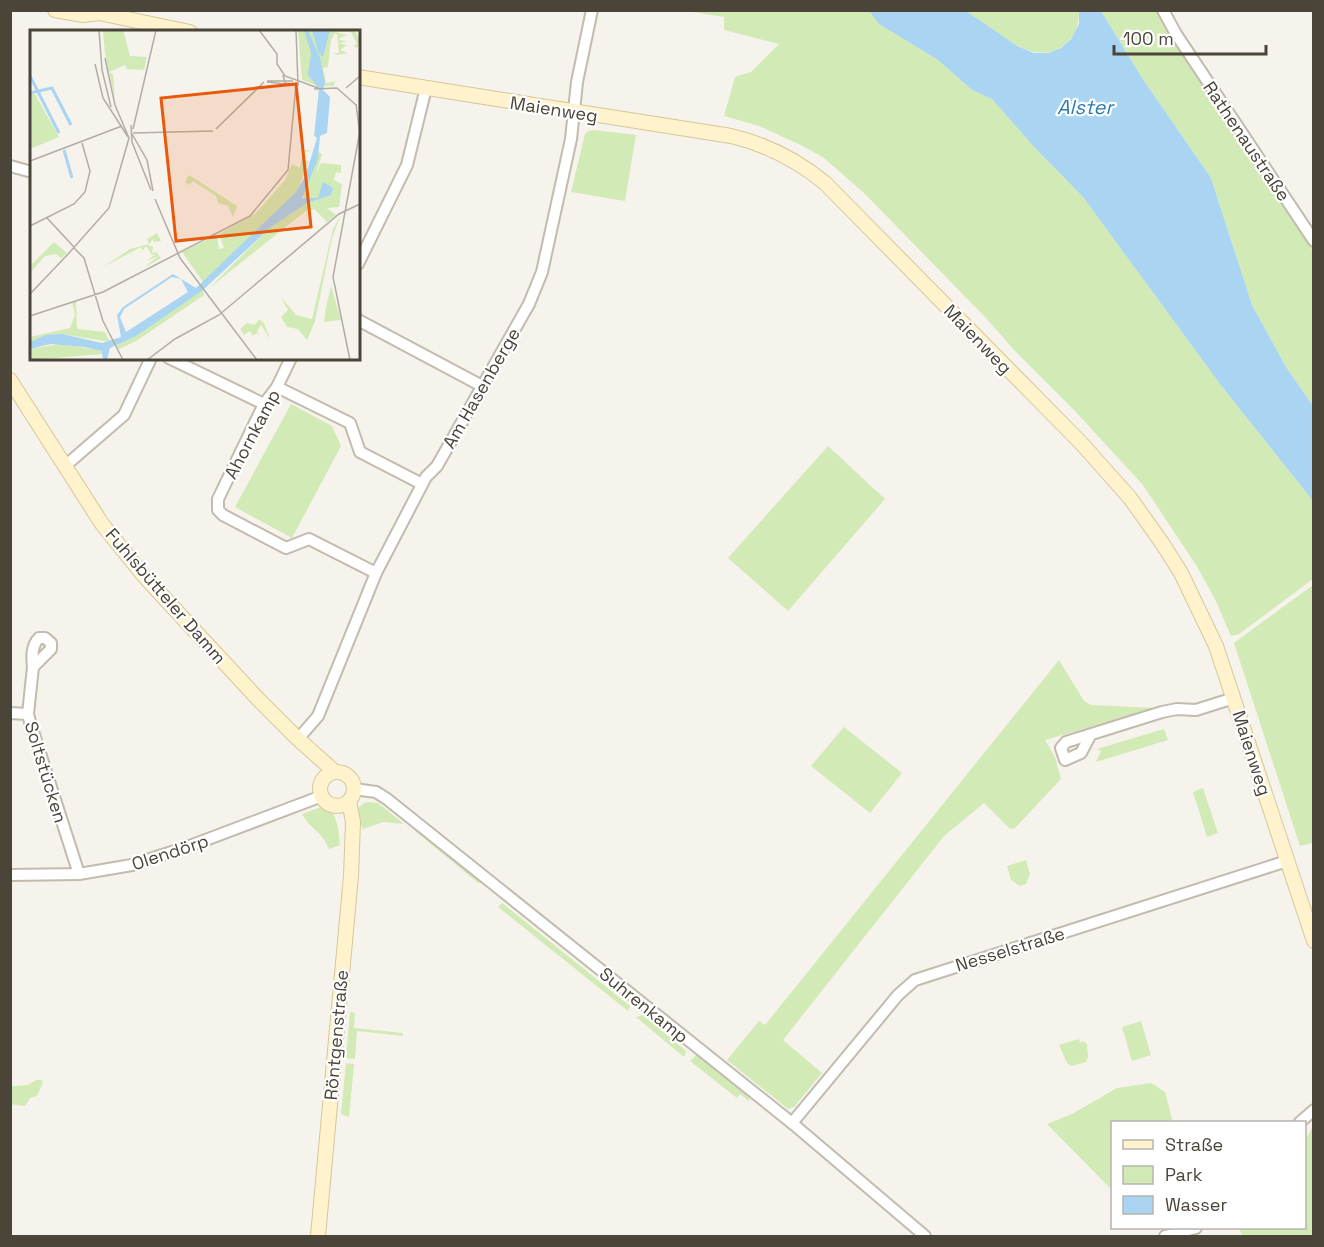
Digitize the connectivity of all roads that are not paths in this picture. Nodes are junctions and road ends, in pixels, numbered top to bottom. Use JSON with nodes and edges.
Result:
{"nodes":[{"id":1,"x":54,"y":10,"type":"edge"},
{"id":2,"x":592,"y":10,"type":"edge"},
{"id":3,"x":1163,"y":10,"type":"edge"},
{"id":4,"x":97,"y":12,"type":"edge"},
{"id":5,"x":181,"y":30,"type":"edge"},
{"id":6,"x":360,"y":77,"type":"edge"},
{"id":7,"x":426,"y":88,"type":"junction"},
{"id":8,"x":574,"y":112,"type":"junction"},
{"id":9,"x":10,"y":166,"type":"edge"},
{"id":10,"x":30,"y":171,"type":"edge"},
{"id":11,"x":1314,"y":241,"type":"edge"},
{"id":12,"x":360,"y":260,"type":"edge"},
{"id":13,"x":360,"y":321,"type":"edge"},
{"id":14,"x":150,"y":360,"type":"edge"},
{"id":15,"x":173,"y":360,"type":"edge"},
{"id":16,"x":290,"y":360,"type":"edge"},
{"id":17,"x":10,"y":380,"type":"edge"},
{"id":18,"x":482,"y":386,"type":"junction"},
{"id":19,"x":277,"y":387,"type":"junction"},
{"id":20,"x":264,"y":404,"type":"junction"},
{"id":21,"x":65,"y":466,"type":"junction"},
{"id":22,"x":422,"y":484,"type":"junction"},
{"id":23,"x":376,"y":573,"type":"junction"},
{"id":24,"x":33,"y":667,"type":"dead end"},
{"id":25,"x":1234,"y":698,"type":"junction"},
{"id":26,"x":10,"y":713,"type":"edge"},
{"id":27,"x":28,"y":714,"type":"junction"},
{"id":28,"x":1091,"y":734,"type":"dead end"},
{"id":29,"x":298,"y":739,"type":"junction"},
{"id":30,"x":335,"y":772,"type":"junction"},
{"id":31,"x":323,"y":781,"type":"junction"},
{"id":32,"x":352,"y":795,"type":"junction"},
{"id":33,"x":326,"y":800,"type":"junction"},
{"id":34,"x":351,"y":834,"type":"junction"},
{"id":35,"x":1287,"y":861,"type":"junction"},
{"id":36,"x":79,"y":874,"type":"junction"},
{"id":37,"x":10,"y":875,"type":"edge"},
{"id":38,"x":1314,"y":941,"type":"edge"},
{"id":39,"x":1314,"y":1110,"type":"edge"},
{"id":40,"x":1301,"y":1121,"type":"edge"},
{"id":41,"x":792,"y":1123,"type":"junction"},
{"id":42,"x":1189,"y":1229,"type":"edge"},
{"id":43,"x":318,"y":1236,"type":"edge"},
{"id":44,"x":925,"y":1236,"type":"edge"},
{"id":45,"x":1165,"y":1236,"type":"edge"}],
"edges":[{"from":1,"to":4,"type":"street"},
{"from":2,"to":8,"type":"street","name":"Am Hasenberge"},
{"from":3,"to":11,"type":"street","name":"Rathenaustraße"},
{"from":4,"to":5,"type":"street"},
{"from":6,"to":7,"type":"street","name":"Maienweg"},
{"from":7,"to":8,"type":"street","name":"Maienweg"},
{"from":7,"to":12,"type":"street"},
{"from":8,"to":18,"type":"street","name":"Am Hasenberge"},
{"from":8,"to":25,"type":"street","name":"Maienweg"},
{"from":9,"to":10,"type":"street"},
{"from":13,"to":18,"type":"street"},
{"from":14,"to":21,"type":"street"},
{"from":15,"to":20,"type":"street"},
{"from":16,"to":19,"type":"street","name":"Ahornkamp"},
{"from":17,"to":21,"type":"street","name":"Fuhlsbütteler Damm"},
{"from":18,"to":22,"type":"street","name":"Am Hasenberge"},
{"from":19,"to":20,"type":"street","name":"Ahornkamp"},
{"from":19,"to":22,"type":"street"},
{"from":20,"to":23,"type":"street","name":"Ahornkamp"},
{"from":21,"to":29,"type":"street","name":"Fuhlsbütteler Damm"},
{"from":22,"to":23,"type":"street","name":"Am Hasenberge"},
{"from":23,"to":29,"type":"street","name":"Am Hasenberge"},
{"from":24,"to":27,"type":"street","name":"Soltstücken"},
{"from":25,"to":28,"type":"street"},
{"from":25,"to":35,"type":"street","name":"Maienweg"},
{"from":26,"to":27,"type":"street"},
{"from":27,"to":36,"type":"street","name":"Soltstücken"},
{"from":29,"to":30,"type":"street","name":"Fuhlsbütteler Damm"},
{"from":29,"to":31,"type":"street","name":"Fuhlsbütteler Damm"},
{"from":30,"to":31,"type":"street"},
{"from":30,"to":32,"type":"street"},
{"from":31,"to":33,"type":"street"},
{"from":32,"to":33,"type":"street"},
{"from":32,"to":34,"type":"street","name":"Röntgenstraße"},
{"from":32,"to":41,"type":"street","name":"Suhrenkamp"},
{"from":33,"to":34,"type":"street"},
{"from":33,"to":36,"type":"street","name":"Olendörp"},
{"from":34,"to":43,"type":"street","name":"Röntgenstraße"},
{"from":35,"to":38,"type":"street","name":"Maienweg"},
{"from":35,"to":41,"type":"street","name":"Nesselstraße"},
{"from":36,"to":37,"type":"street","name":"Olendörp"},
{"from":39,"to":40,"type":"street"},
{"from":41,"to":44,"type":"street","name":"Suhrenkamp"},
{"from":42,"to":45,"type":"street"}]}
